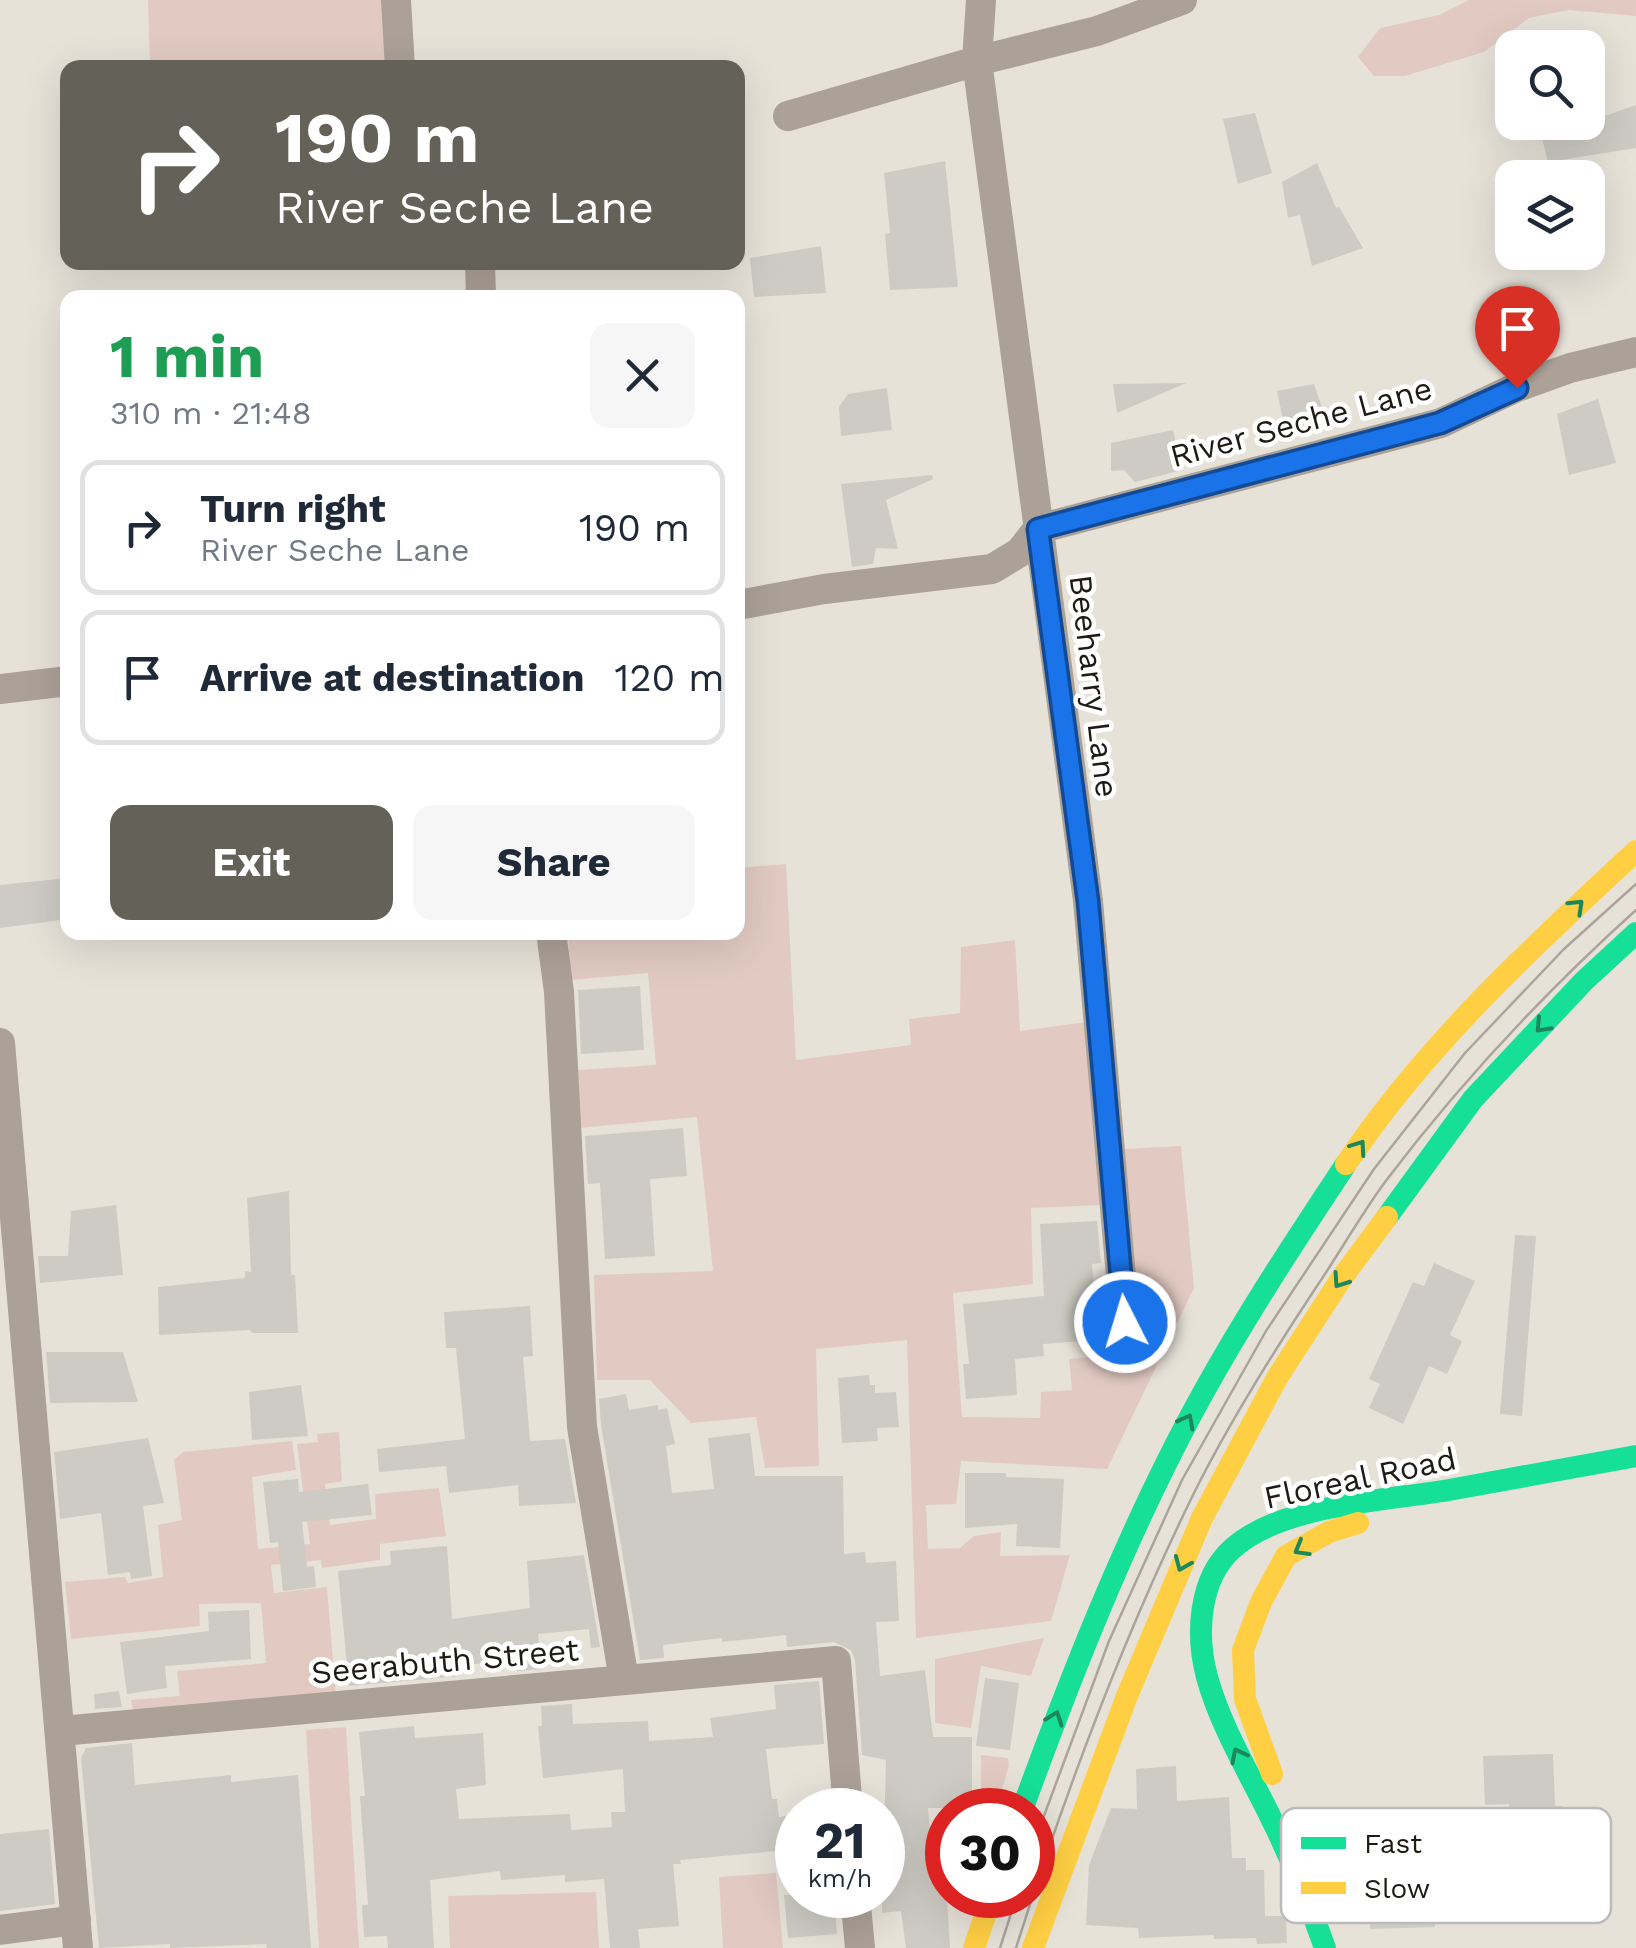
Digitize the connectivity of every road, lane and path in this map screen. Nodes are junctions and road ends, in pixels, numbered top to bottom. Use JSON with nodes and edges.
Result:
{"nodes":[{"id":1,"x":396,"y":0,"type":"edge"},
{"id":2,"x":981,"y":0,"type":"edge"},
{"id":3,"x":1182,"y":0,"type":"edge"},
{"id":4,"x":400,"y":60,"type":"edge"},
{"id":5,"x":977,"y":61,"type":"junction"},
{"id":6,"x":788,"y":116,"type":"dead end"},
{"id":7,"x":1636,"y":352,"type":"edge"},
{"id":8,"x":1038,"y":529,"type":"junction"},
{"id":9,"x":745,"y":604,"type":"edge"},
{"id":10,"x":60,"y":682,"type":"edge"},
{"id":11,"x":0,"y":689,"type":"edge"},
{"id":12,"x":1636,"y":851,"type":"edge"},
{"id":13,"x":1636,"y":934,"type":"edge"},
{"id":14,"x":552,"y":940,"type":"edge"},
{"id":15,"x":0,"y":1043,"type":"edge"},
{"id":16,"x":12,"y":1318,"type":"edge"},
{"id":17,"x":1125,"y":1322,"type":"dead end"},
{"id":18,"x":1636,"y":1456,"type":"edge"},
{"id":19,"x":1456,"y":1489,"type":"junction"},
{"id":20,"x":624,"y":1680,"type":"junction"},
{"id":21,"x":62,"y":1732,"type":"junction"},
{"id":22,"x":846,"y":1788,"type":"edge"},
{"id":23,"x":1030,"y":1788,"type":"edge"},
{"id":24,"x":1282,"y":1808,"type":"edge"},
{"id":25,"x":1281,"y":1841,"type":"edge"},
{"id":26,"x":857,"y":1918,"type":"edge"},
{"id":27,"x":984,"y":1918,"type":"edge"},
{"id":28,"x":1316,"y":1923,"type":"edge"},
{"id":29,"x":0,"y":1930,"type":"edge"},
{"id":30,"x":77,"y":1934,"type":"edge"},
{"id":31,"x":860,"y":1948,"type":"edge"},
{"id":32,"x":974,"y":1948,"type":"edge"},
{"id":33,"x":1033,"y":1948,"type":"edge"},
{"id":34,"x":1325,"y":1948,"type":"edge"}],
"edges":[{"from":1,"to":4,"type":"street"},
{"from":2,"to":5,"type":"street","name":"Beeharry Lane"},
{"from":3,"to":5,"type":"street"},
{"from":5,"to":6,"type":"street"},
{"from":5,"to":8,"type":"street","name":"Beeharry Lane"},
{"from":7,"to":8,"type":"street","name":"River Seche Lane"},
{"from":8,"to":9,"type":"street"},
{"from":8,"to":17,"type":"street","name":"Beeharry Lane"},
{"from":10,"to":11,"type":"street"},
{"from":23,"to":12,"type":"street","one_way":true},
{"from":13,"to":33,"type":"street","one_way":true},
{"from":14,"to":20,"type":"street"},
{"from":15,"to":16,"type":"street"},
{"from":16,"to":21,"type":"street"},
{"from":18,"to":19,"type":"street","name":"Floreal Road"},
{"from":19,"to":24,"type":"street","one_way":true},
{"from":25,"to":19,"type":"street","name":"Floreal Road","one_way":true},
{"from":20,"to":21,"type":"street","name":"Seerabuth Street"},
{"from":20,"to":22,"type":"street","name":"Seerabuth Street"},
{"from":21,"to":30,"type":"street"},
{"from":26,"to":31,"type":"street"},
{"from":27,"to":32,"type":"street"},
{"from":28,"to":34,"type":"street","name":"Floreal Road"},
{"from":29,"to":30,"type":"street"}]}
